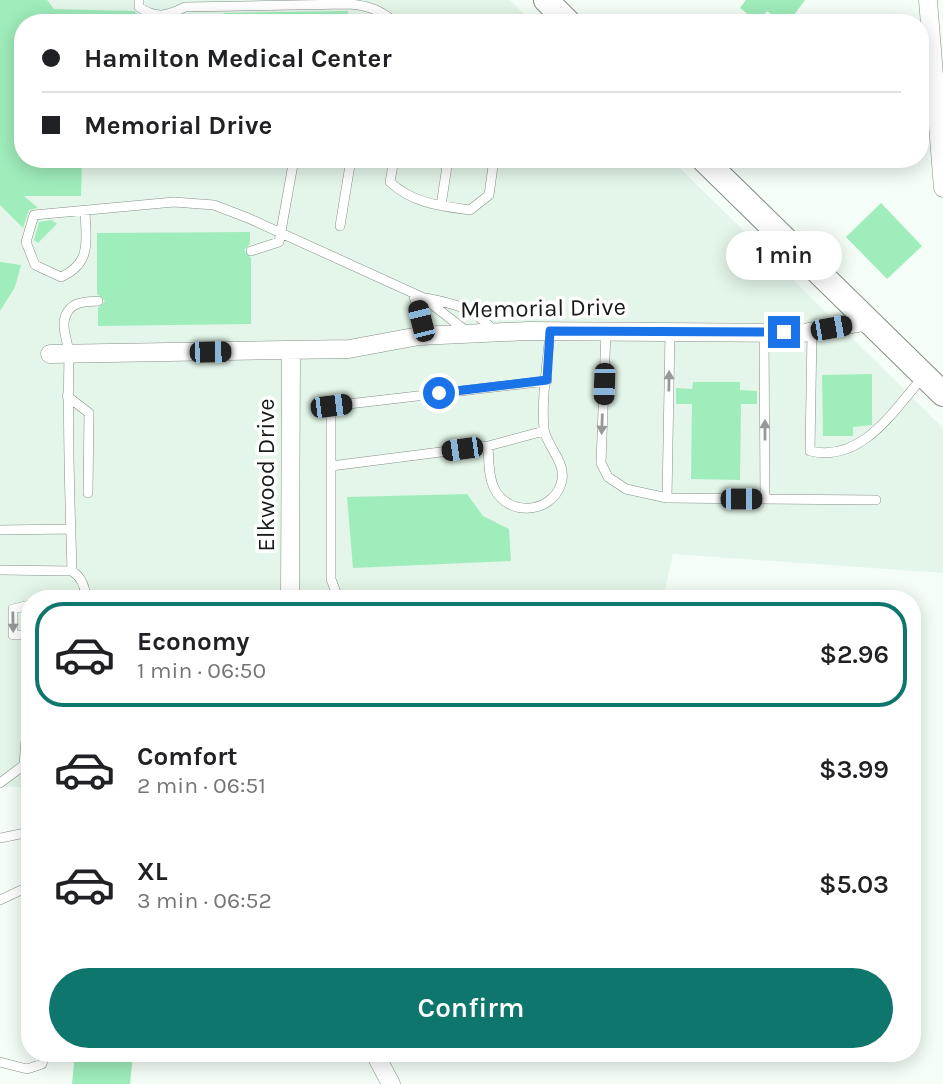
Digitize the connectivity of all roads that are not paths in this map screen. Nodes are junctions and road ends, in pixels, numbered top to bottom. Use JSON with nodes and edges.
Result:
{"nodes":[{"id":1,"x":139,"y":0,"type":"edge"},
{"id":2,"x":546,"y":0,"type":"edge"},
{"id":3,"x":928,"y":0,"type":"edge"},
{"id":4,"x":149,"y":14,"type":"edge"},
{"id":5,"x":169,"y":14,"type":"edge"},
{"id":6,"x":385,"y":14,"type":"edge"},
{"id":7,"x":560,"y":14,"type":"edge"},
{"id":8,"x":942,"y":160,"type":"edge"},
{"id":9,"x":292,"y":168,"type":"edge"},
{"id":10,"x":350,"y":168,"type":"edge"},
{"id":11,"x":392,"y":168,"type":"edge"},
{"id":12,"x":447,"y":168,"type":"edge"},
{"id":13,"x":494,"y":168,"type":"edge"},
{"id":14,"x":712,"y":168,"type":"edge"},
{"id":15,"x":943,"y":188,"type":"edge"},
{"id":16,"x":441,"y":206,"type":"junction"},
{"id":17,"x":85,"y":211,"type":"junction"},
{"id":18,"x":340,"y":226,"type":"dead end"},
{"id":19,"x":280,"y":232,"type":"junction"},
{"id":20,"x":250,"y":251,"type":"dead end"},
{"id":21,"x":413,"y":293,"type":"junction"},
{"id":22,"x":424,"y":298,"type":"junction"},
{"id":23,"x":97,"y":301,"type":"dead end"},
{"id":24,"x":869,"y":321,"type":"junction"},
{"id":25,"x":550,"y":331,"type":"junction"},
{"id":26,"x":606,"y":331,"type":"junction"},
{"id":27,"x":812,"y":331,"type":"junction"},
{"id":28,"x":495,"y":332,"type":"junction"},
{"id":29,"x":670,"y":332,"type":"junction"},
{"id":30,"x":764,"y":332,"type":"junction"},
{"id":31,"x":468,"y":333,"type":"junction"},
{"id":32,"x":425,"y":336,"type":"junction"},
{"id":33,"x":291,"y":351,"type":"junction"},
{"id":34,"x":50,"y":354,"type":"dead end"},
{"id":35,"x":69,"y":354,"type":"junction"},
{"id":36,"x":924,"y":376,"type":"junction"},
{"id":37,"x":547,"y":380,"type":"junction"},
{"id":38,"x":943,"y":394,"type":"edge"},
{"id":39,"x":67,"y":396,"type":"junction"},
{"id":40,"x":544,"y":431,"type":"junction"},
{"id":41,"x":488,"y":446,"type":"junction"},
{"id":42,"x":331,"y":466,"type":"junction"},
{"id":43,"x":89,"y":493,"type":"dead end"},
{"id":44,"x":667,"y":498,"type":"junction"},
{"id":45,"x":765,"y":499,"type":"junction"},
{"id":46,"x":876,"y":500,"type":"dead end"},
{"id":47,"x":70,"y":529,"type":"junction"},
{"id":48,"x":0,"y":530,"type":"edge"},
{"id":49,"x":0,"y":570,"type":"edge"},
{"id":50,"x":72,"y":571,"type":"junction"},
{"id":51,"x":86,"y":590,"type":"edge"},
{"id":52,"x":290,"y":590,"type":"edge"},
{"id":53,"x":335,"y":590,"type":"edge"},
{"id":54,"x":21,"y":608,"type":"edge"},
{"id":55,"x":21,"y":635,"type":"edge"},
{"id":56,"x":21,"y":767,"type":"edge"},
{"id":57,"x":0,"y":783,"type":"edge"},
{"id":58,"x":21,"y":834,"type":"edge"},
{"id":59,"x":0,"y":838,"type":"edge"},
{"id":60,"x":21,"y":890,"type":"edge"},
{"id":61,"x":0,"y":900,"type":"edge"},
{"id":62,"x":0,"y":1062,"type":"edge"},
{"id":63,"x":42,"y":1062,"type":"edge"},
{"id":64,"x":379,"y":1062,"type":"edge"},
{"id":65,"x":391,"y":1084,"type":"edge"}],
"edges":[{"from":1,"to":4,"type":"lane"},
{"from":2,"to":7,"type":"main road"},
{"from":3,"to":8,"type":"street"},
{"from":5,"to":6,"type":"lane"},
{"from":8,"to":15,"type":"street"},
{"from":9,"to":19,"type":"lane"},
{"from":10,"to":18,"type":"lane"},
{"from":11,"to":16,"type":"lane"},
{"from":12,"to":16,"type":"lane"},
{"from":13,"to":16,"type":"lane"},
{"from":14,"to":24,"type":"main road"},
{"from":17,"to":17,"type":"lane"},
{"from":17,"to":19,"type":"lane"},
{"from":19,"to":20,"type":"lane"},
{"from":19,"to":21,"type":"lane"},
{"from":21,"to":22,"type":"lane"},
{"from":21,"to":32,"type":"lane"},
{"from":22,"to":28,"type":"lane"},
{"from":22,"to":31,"type":"lane"},
{"from":23,"to":35,"type":"lane"},
{"from":24,"to":27,"type":"street","name":"Memorial Drive"},
{"from":24,"to":36,"type":"main road"},
{"from":25,"to":26,"type":"street","name":"Memorial Drive"},
{"from":25,"to":28,"type":"street","name":"Memorial Drive"},
{"from":25,"to":37,"type":"lane"},
{"from":26,"to":29,"type":"street","name":"Memorial Drive"},
{"from":26,"to":44,"type":"lane","one_way":true},
{"from":27,"to":30,"type":"street","name":"Memorial Drive"},
{"from":27,"to":36,"type":"lane"},
{"from":28,"to":31,"type":"street","name":"Memorial Drive"},
{"from":29,"to":30,"type":"street","name":"Memorial Drive"},
{"from":44,"to":29,"type":"lane","one_way":true},
{"from":45,"to":30,"type":"lane","one_way":true},
{"from":31,"to":32,"type":"street","name":"Memorial Drive"},
{"from":32,"to":33,"type":"street","name":"Memorial Drive"},
{"from":33,"to":35,"type":"street","name":"Memorial Drive"},
{"from":33,"to":52,"type":"street","name":"Elkwood Drive"},
{"from":34,"to":35,"type":"street","name":"Memorial Drive"},
{"from":35,"to":39,"type":"lane"},
{"from":36,"to":38,"type":"main road"},
{"from":37,"to":40,"type":"lane"},
{"from":37,"to":42,"type":"lane"},
{"from":39,"to":43,"type":"lane"},
{"from":39,"to":47,"type":"lane"},
{"from":40,"to":41,"type":"lane"},
{"from":40,"to":41,"type":"lane"},
{"from":41,"to":42,"type":"lane"},
{"from":42,"to":53,"type":"lane"},
{"from":44,"to":45,"type":"lane"},
{"from":45,"to":46,"type":"lane"},
{"from":47,"to":48,"type":"lane"},
{"from":47,"to":50,"type":"lane"},
{"from":49,"to":50,"type":"lane"},
{"from":50,"to":51,"type":"lane"},
{"from":54,"to":55,"type":"lane","one_way":true},
{"from":56,"to":57,"type":"lane"},
{"from":58,"to":59,"type":"lane"},
{"from":60,"to":61,"type":"lane"},
{"from":62,"to":63,"type":"lane"},
{"from":64,"to":65,"type":"street"}]}
